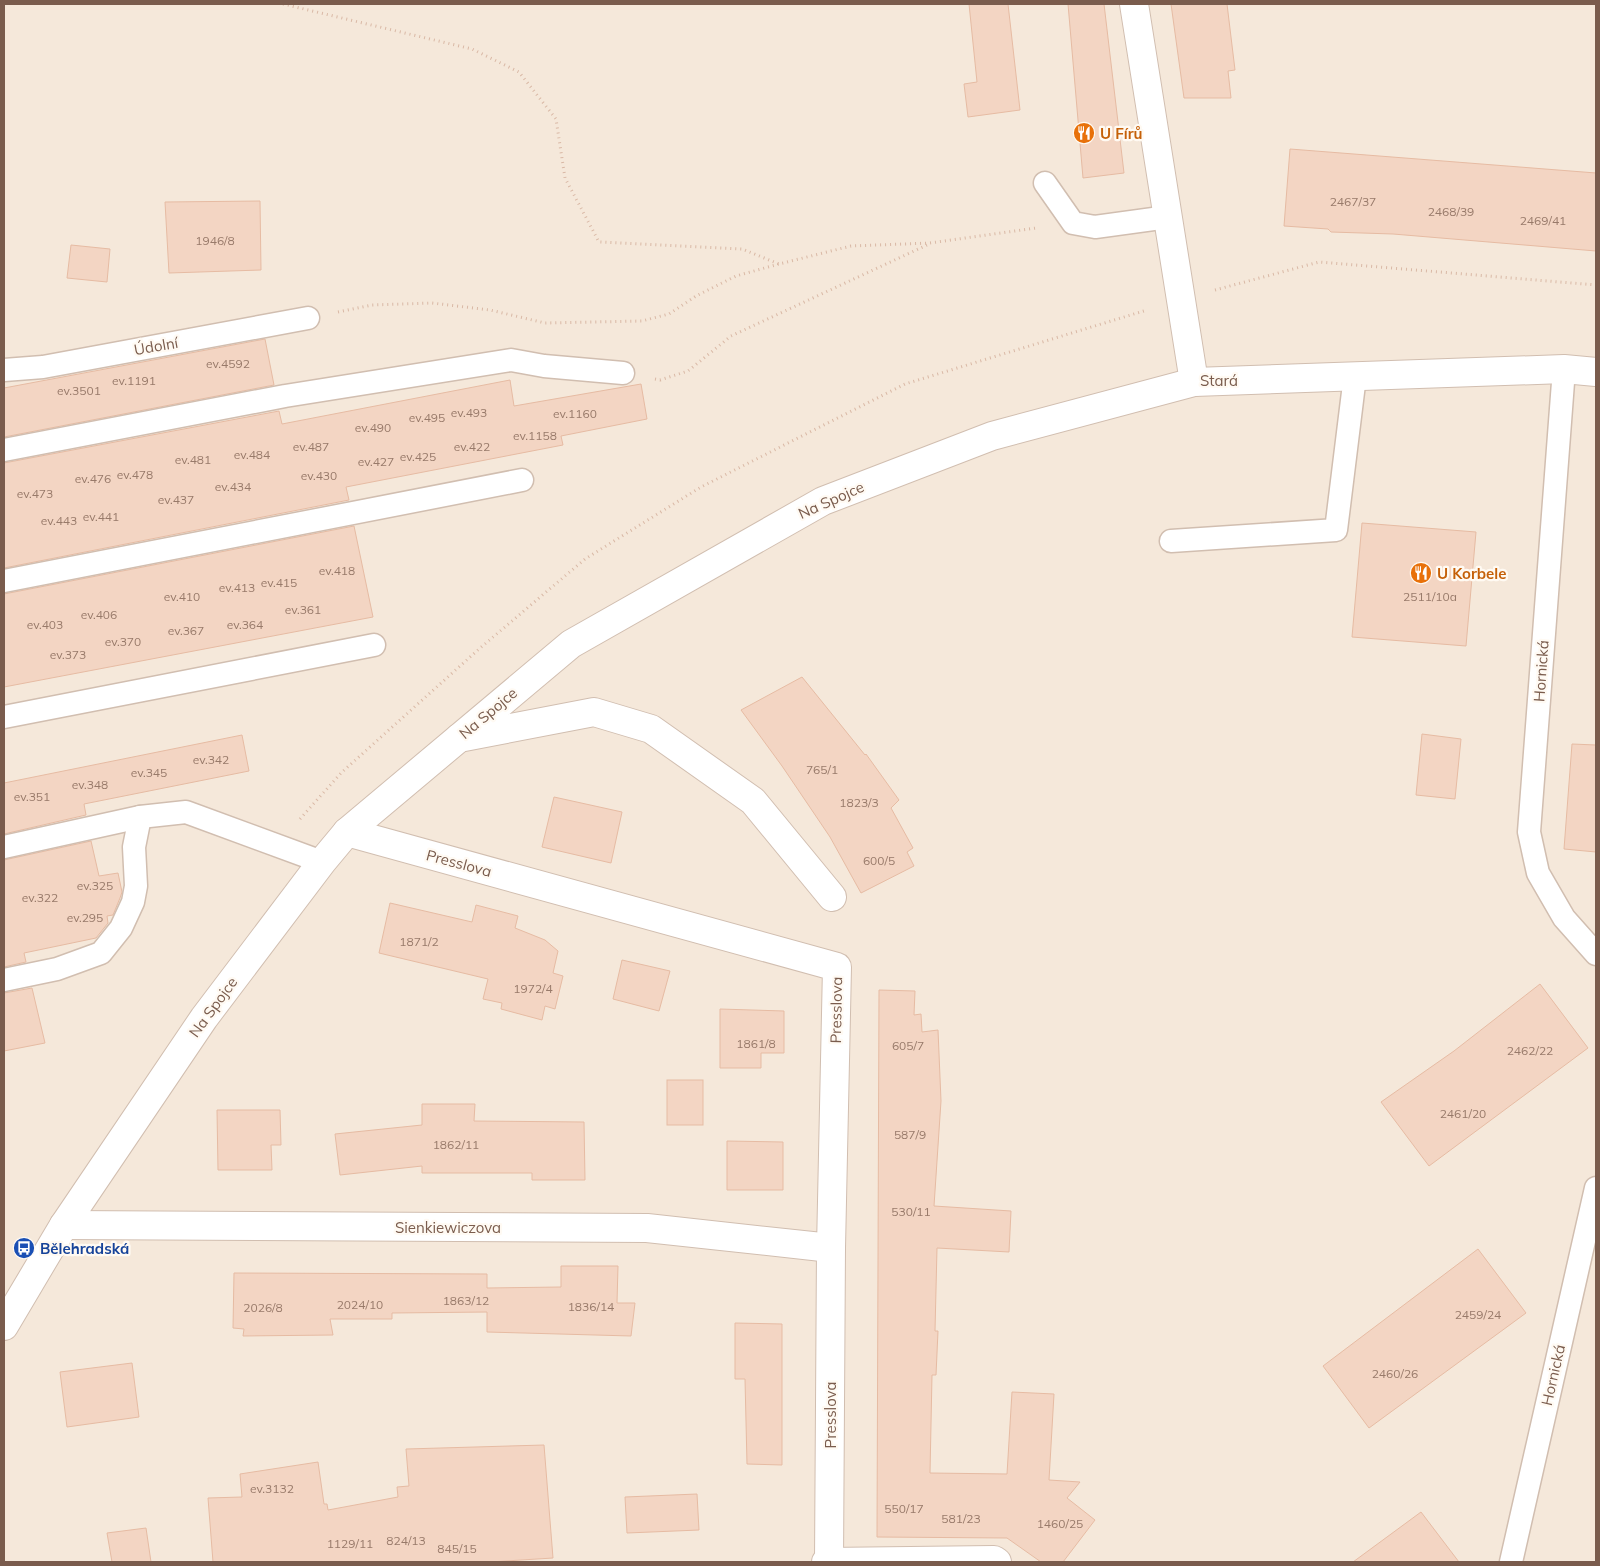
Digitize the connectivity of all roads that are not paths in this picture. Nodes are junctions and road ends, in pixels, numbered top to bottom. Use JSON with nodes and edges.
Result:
{"nodes":[{"id":1,"x":1134,"y":4,"type":"edge"},
{"id":2,"x":1045,"y":183,"type":"dead end"},
{"id":3,"x":1168,"y":217,"type":"junction"},
{"id":4,"x":308,"y":318,"type":"road end"},
{"id":5,"x":1564,"y":369,"type":"junction"},
{"id":6,"x":4,"y":370,"type":"edge"},
{"id":7,"x":1596,"y":372,"type":"edge"},
{"id":8,"x":623,"y":373,"type":"road end"},
{"id":9,"x":1355,"y":376,"type":"junction"},
{"id":10,"x":1194,"y":382,"type":"junction"},
{"id":11,"x":4,"y":450,"type":"edge"},
{"id":12,"x":522,"y":480,"type":"dead end"},
{"id":13,"x":1171,"y":540,"type":"dead end"},
{"id":14,"x":4,"y":581,"type":"edge"},
{"id":15,"x":374,"y":645,"type":"dead end"},
{"id":16,"x":4,"y":717,"type":"edge"},
{"id":17,"x":458,"y":739,"type":"junction"},
{"id":18,"x":140,"y":817,"type":"junction"},
{"id":19,"x":347,"y":832,"type":"junction"},
{"id":20,"x":4,"y":847,"type":"edge"},
{"id":21,"x":322,"y":862,"type":"junction"},
{"id":22,"x":832,"y":897,"type":"dead end"},
{"id":23,"x":1596,"y":954,"type":"edge"},
{"id":24,"x":4,"y":980,"type":"edge"},
{"id":25,"x":1596,"y":1188,"type":"edge"},
{"id":26,"x":64,"y":1225,"type":"junction"},
{"id":27,"x":831,"y":1248,"type":"junction"},
{"id":28,"x":4,"y":1326,"type":"edge"},
{"id":29,"x":828,"y":1562,"type":"edge"},
{"id":30,"x":997,"y":1562,"type":"edge"},
{"id":31,"x":1511,"y":1562,"type":"edge"}],
"edges":[{"from":1,"to":3,"type":"street","name":"Stará"},
{"from":2,"to":3,"type":"lane"},
{"from":3,"to":10,"type":"street","name":"Stará"},
{"from":4,"to":6,"type":"lane","name":"Údolní"},
{"from":5,"to":7,"type":"street","name":"Stará"},
{"from":5,"to":9,"type":"street","name":"Stará"},
{"from":5,"to":23,"type":"lane","name":"Hornická"},
{"from":8,"to":11,"type":"lane"},
{"from":9,"to":10,"type":"street","name":"Stará"},
{"from":9,"to":13,"type":"lane"},
{"from":10,"to":17,"type":"street","name":"Na Spojce"},
{"from":12,"to":14,"type":"lane"},
{"from":15,"to":16,"type":"lane"},
{"from":17,"to":19,"type":"street","name":"Na Spojce"},
{"from":17,"to":22,"type":"street"},
{"from":18,"to":20,"type":"lane"},
{"from":18,"to":21,"type":"lane"},
{"from":18,"to":24,"type":"lane"},
{"from":19,"to":21,"type":"street","name":"Na Spojce"},
{"from":19,"to":27,"type":"street","name":"Presslova"},
{"from":21,"to":26,"type":"street","name":"Na Spojce"},
{"from":25,"to":31,"type":"lane","name":"Hornická"},
{"from":26,"to":27,"type":"street","name":"Sienkiewiczova"},
{"from":26,"to":28,"type":"street","name":"Na Spojce"},
{"from":27,"to":29,"type":"street","name":"Presslova"},
{"from":29,"to":30,"type":"street"}]}
